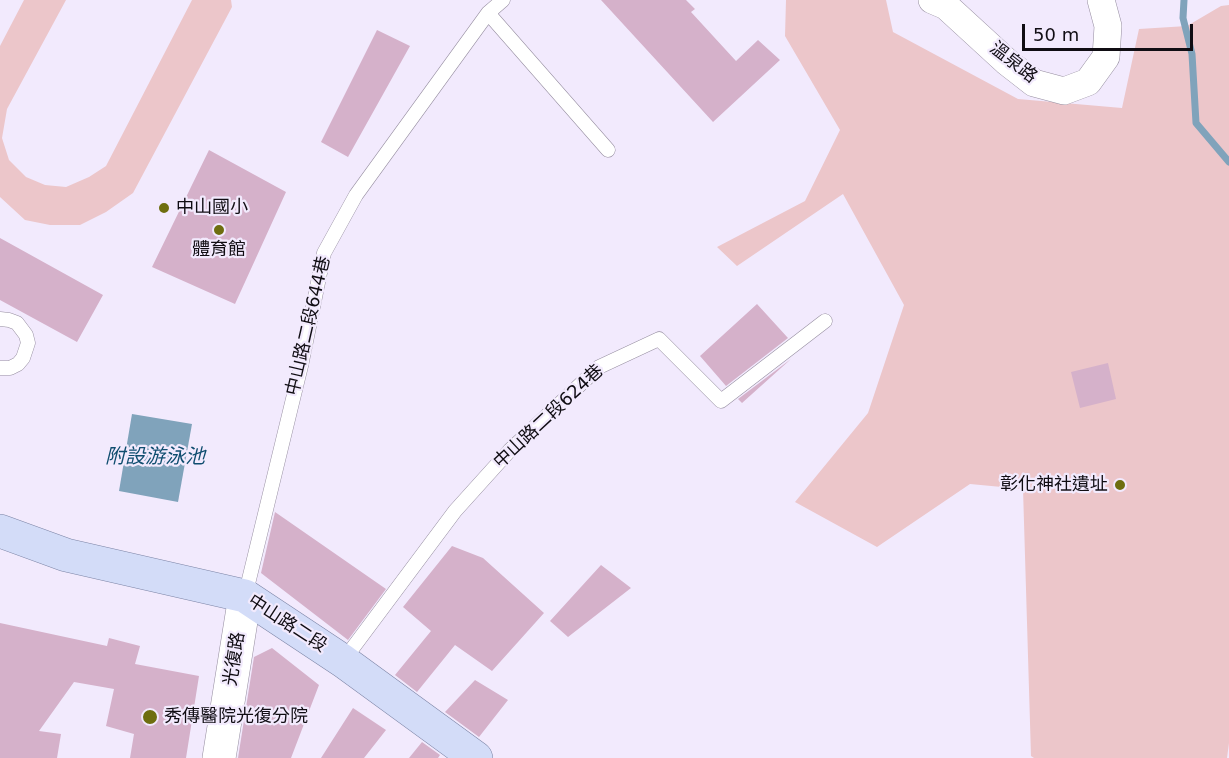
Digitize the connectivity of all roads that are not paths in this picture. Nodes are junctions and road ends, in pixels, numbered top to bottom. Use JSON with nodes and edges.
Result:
{"nodes":[{"id":1,"x":503,"y":0,"type":"edge"},
{"id":2,"x":932,"y":0,"type":"edge"},
{"id":3,"x":1101,"y":0,"type":"edge"},
{"id":4,"x":488,"y":13,"type":"junction"},
{"id":5,"x":608,"y":150,"type":"dead end"},
{"id":6,"x":0,"y":319,"type":"edge"},
{"id":7,"x":825,"y":321,"type":"dead end"},
{"id":8,"x":0,"y":368,"type":"edge"},
{"id":9,"x":5,"y":535,"type":"edge"},
{"id":10,"x":245,"y":596,"type":"junction"},
{"id":11,"x":343,"y":661,"type":"junction"},
{"id":12,"x":219,"y":758,"type":"edge"},
{"id":13,"x":476,"y":758,"type":"edge"}],
"edges":[{"from":1,"to":4,"type":"lane","name":"中山路二段644巷"},
{"from":2,"to":3,"type":"street","name":"溫泉路"},
{"from":4,"to":5,"type":"lane"},
{"from":4,"to":10,"type":"lane","name":"中山路二段644巷"},
{"from":6,"to":8,"type":"lane"},
{"from":7,"to":11,"type":"lane","name":"中山路二段624巷"},
{"from":9,"to":10,"type":"main road","name":"中山路二段"},
{"from":10,"to":11,"type":"main road","name":"中山路二段"},
{"from":10,"to":12,"type":"street","name":"光復路"},
{"from":11,"to":13,"type":"main road","name":"中山路二段"}]}
